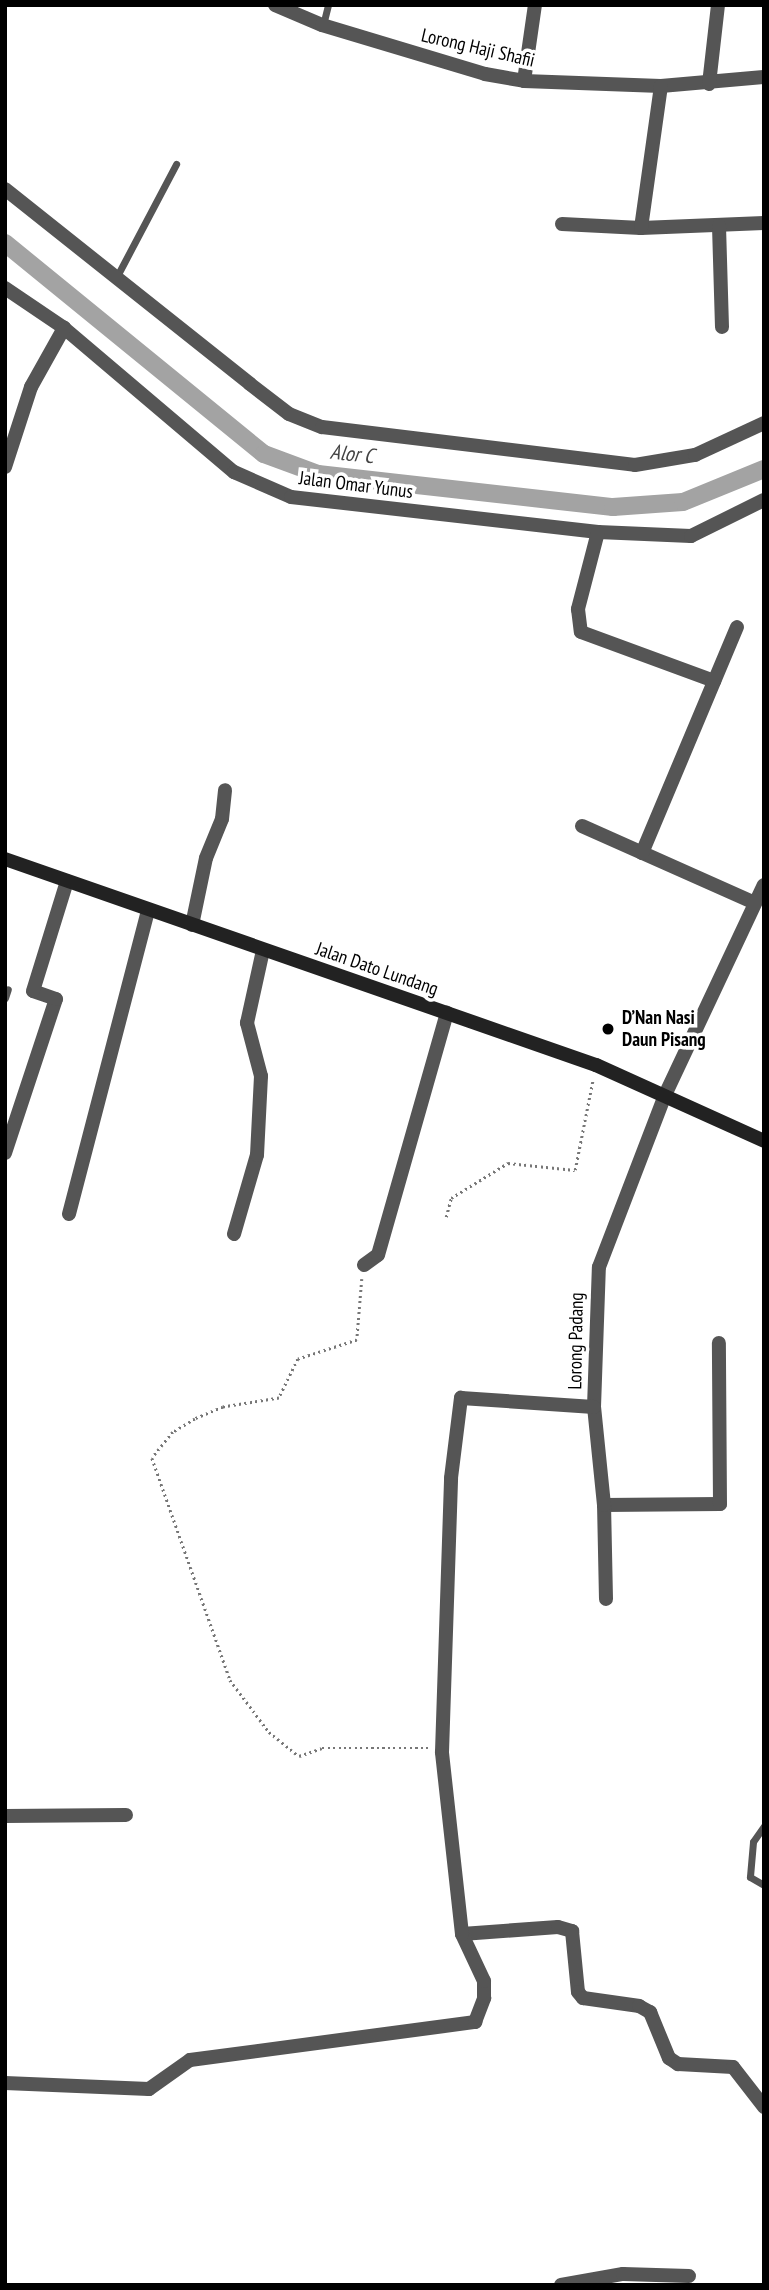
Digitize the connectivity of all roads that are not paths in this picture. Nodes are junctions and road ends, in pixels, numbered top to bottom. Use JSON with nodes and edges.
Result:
{"nodes":[{"id":1,"x":275,"y":5,"type":"edge"},
{"id":2,"x":328,"y":5,"type":"edge"},
{"id":3,"x":535,"y":5,"type":"edge"},
{"id":4,"x":718,"y":5,"type":"edge"},
{"id":5,"x":323,"y":25,"type":"junction"},
{"id":6,"x":764,"y":77,"type":"edge"},
{"id":7,"x":524,"y":81,"type":"junction"},
{"id":8,"x":709,"y":84,"type":"junction"},
{"id":9,"x":661,"y":86,"type":"junction"},
{"id":10,"x":176,"y":164,"type":"dead end"},
{"id":11,"x":5,"y":189,"type":"edge"},
{"id":12,"x":764,"y":223,"type":"edge"},
{"id":13,"x":562,"y":224,"type":"dead end"},
{"id":14,"x":719,"y":226,"type":"junction"},
{"id":15,"x":640,"y":228,"type":"junction"},
{"id":16,"x":115,"y":278,"type":"junction"},
{"id":17,"x":5,"y":288,"type":"edge"},
{"id":18,"x":722,"y":327,"type":"dead end"},
{"id":19,"x":64,"y":328,"type":"junction"},
{"id":20,"x":764,"y":423,"type":"edge"},
{"id":21,"x":5,"y":467,"type":"edge"},
{"id":22,"x":764,"y":500,"type":"edge"},
{"id":23,"x":598,"y":532,"type":"junction"},
{"id":24,"x":737,"y":627,"type":"dead end"},
{"id":25,"x":714,"y":681,"type":"junction"},
{"id":26,"x":225,"y":790,"type":"dead end"},
{"id":27,"x":582,"y":826,"type":"dead end"},
{"id":28,"x":642,"y":853,"type":"junction"},
{"id":29,"x":5,"y":859,"type":"edge"},
{"id":30,"x":67,"y":881,"type":"junction"},
{"id":31,"x":764,"y":885,"type":"edge"},
{"id":32,"x":755,"y":903,"type":"junction"},
{"id":33,"x":148,"y":910,"type":"junction"},
{"id":34,"x":192,"y":925,"type":"junction"},
{"id":35,"x":263,"y":950,"type":"junction"},
{"id":36,"x":447,"y":1013,"type":"junction"},
{"id":37,"x":664,"y":1094,"type":"junction"},
{"id":38,"x":733,"y":1124,"type":"junction"},
{"id":39,"x":764,"y":1132,"type":"edge"},
{"id":40,"x":764,"y":1141,"type":"edge"},
{"id":41,"x":5,"y":1153,"type":"edge"},
{"id":42,"x":69,"y":1214,"type":"dead end"},
{"id":43,"x":234,"y":1234,"type":"dead end"},
{"id":44,"x":364,"y":1265,"type":"road end"},
{"id":45,"x":719,"y":1343,"type":"dead end"},
{"id":46,"x":594,"y":1407,"type":"junction"},
{"id":47,"x":604,"y":1505,"type":"junction"},
{"id":48,"x":606,"y":1599,"type":"dead end"},
{"id":49,"x":126,"y":1815,"type":"dead end"},
{"id":50,"x":5,"y":1816,"type":"edge"},
{"id":51,"x":764,"y":1826,"type":"edge"},
{"id":52,"x":764,"y":1885,"type":"edge"},
{"id":53,"x":462,"y":1934,"type":"junction"},
{"id":54,"x":5,"y":2083,"type":"edge"},
{"id":55,"x":764,"y":2107,"type":"edge"},
{"id":56,"x":688,"y":2276,"type":"dead end"},
{"id":57,"x":561,"y":2285,"type":"edge"}],
"edges":[{"from":1,"to":5,"type":"street","name":"Lorong Haji Shafii"},
{"from":2,"to":5,"type":"lane"},
{"from":3,"to":7,"type":"street"},
{"from":4,"to":8,"type":"street"},
{"from":5,"to":7,"type":"street","name":"Lorong Haji Shafii"},
{"from":6,"to":8,"type":"street","name":"Lorong Haji Shafii"},
{"from":7,"to":9,"type":"street","name":"Lorong Haji Shafii"},
{"from":8,"to":9,"type":"street","name":"Lorong Haji Shafii"},
{"from":9,"to":15,"type":"street"},
{"from":10,"to":16,"type":"lane"},
{"from":11,"to":16,"type":"street"},
{"from":12,"to":14,"type":"street"},
{"from":13,"to":15,"type":"street"},
{"from":14,"to":15,"type":"street"},
{"from":14,"to":18,"type":"street"},
{"from":16,"to":20,"type":"street"},
{"from":17,"to":19,"type":"street","name":"Jalan Omar Yunus"},
{"from":19,"to":21,"type":"street"},
{"from":19,"to":23,"type":"street","name":"Jalan Omar Yunus"},
{"from":22,"to":23,"type":"street","name":"Jalan Omar Yunus"},
{"from":23,"to":25,"type":"street"},
{"from":24,"to":25,"type":"street"},
{"from":25,"to":28,"type":"street"},
{"from":26,"to":34,"type":"street"},
{"from":27,"to":28,"type":"street"},
{"from":28,"to":32,"type":"street"},
{"from":29,"to":30,"type":"main road","name":"Jalan Dato Lundang"},
{"from":30,"to":33,"type":"main road","name":"Jalan Dato Lundang"},
{"from":30,"to":41,"type":"street"},
{"from":31,"to":32,"type":"street","name":"Lorong Padang"},
{"from":32,"to":37,"type":"street","name":"Lorong Padang"},
{"from":33,"to":34,"type":"main road","name":"Jalan Dato Lundang"},
{"from":33,"to":42,"type":"street"},
{"from":34,"to":35,"type":"main road","name":"Jalan Dato Lundang"},
{"from":35,"to":36,"type":"main road","name":"Jalan Dato Lundang"},
{"from":35,"to":43,"type":"street"},
{"from":36,"to":37,"type":"main road","name":"Jalan Dato Lundang"},
{"from":36,"to":44,"type":"street"},
{"from":37,"to":38,"type":"main road","name":"Jalan Dato Lundang"},
{"from":37,"to":46,"type":"street","name":"Lorong Padang"},
{"from":38,"to":39,"type":"main road","name":"Jalan Dato Lundang"},
{"from":38,"to":40,"type":"main road","name":"Jalan Dato Lundang"},
{"from":45,"to":47,"type":"street"},
{"from":46,"to":47,"type":"street","name":"Lorong Padang"},
{"from":46,"to":53,"type":"street"},
{"from":47,"to":48,"type":"street","name":"Lorong Padang"},
{"from":49,"to":50,"type":"street"},
{"from":51,"to":52,"type":"lane"},
{"from":53,"to":54,"type":"street"},
{"from":53,"to":55,"type":"street"},
{"from":56,"to":57,"type":"street"}]}
